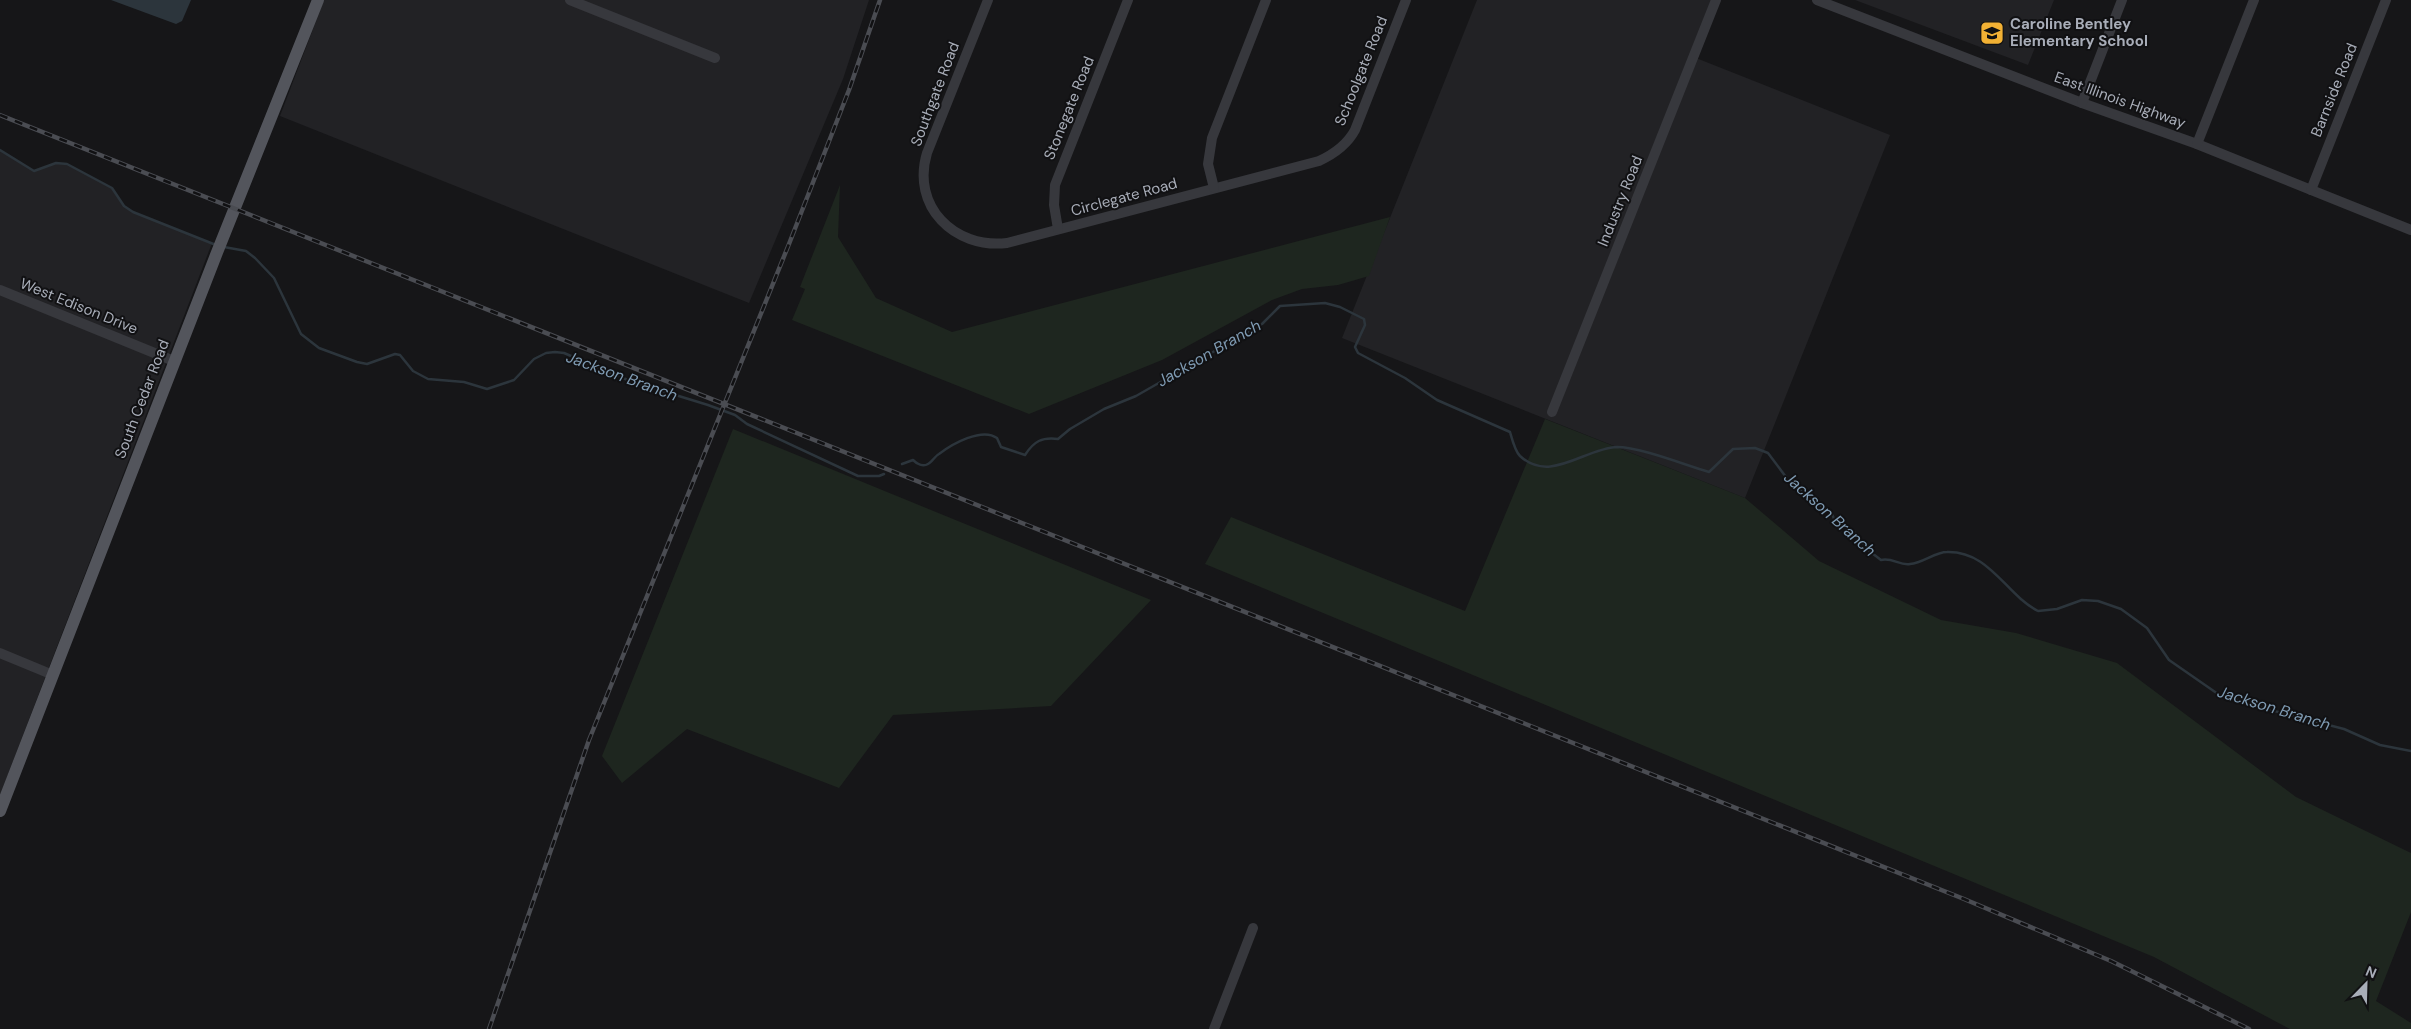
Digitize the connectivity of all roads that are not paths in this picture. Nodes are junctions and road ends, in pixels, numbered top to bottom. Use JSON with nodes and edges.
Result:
{"nodes":[{"id":1,"x":318,"y":0,"type":"edge"},
{"id":2,"x":570,"y":0,"type":"edge"},
{"id":3,"x":988,"y":0,"type":"edge"},
{"id":4,"x":1128,"y":0,"type":"edge"},
{"id":5,"x":1266,"y":0,"type":"edge"},
{"id":6,"x":1406,"y":0,"type":"edge"},
{"id":7,"x":1716,"y":0,"type":"edge"},
{"id":8,"x":1817,"y":0,"type":"edge"},
{"id":9,"x":2122,"y":0,"type":"edge"},
{"id":10,"x":2254,"y":0,"type":"edge"},
{"id":11,"x":2386,"y":0,"type":"edge"},
{"id":12,"x":715,"y":58,"type":"dead end"},
{"id":13,"x":2082,"y":103,"type":"junction"},
{"id":14,"x":2197,"y":144,"type":"junction"},
{"id":15,"x":1339,"y":150,"type":"joint"},
{"id":16,"x":1214,"y":188,"type":"junction"},
{"id":17,"x":2311,"y":190,"type":"junction"},
{"id":18,"x":929,"y":201,"type":"joint"},
{"id":19,"x":1058,"y":229,"type":"junction"},
{"id":20,"x":2411,"y":230,"type":"edge"},
{"id":21,"x":0,"y":290,"type":"edge"},
{"id":22,"x":174,"y":361,"type":"junction"},
{"id":23,"x":1552,"y":412,"type":"dead end"},
{"id":24,"x":0,"y":653,"type":"edge"},
{"id":25,"x":53,"y":675,"type":"junction"},
{"id":26,"x":0,"y":811,"type":"edge"},
{"id":27,"x":1253,"y":928,"type":"dead end"},
{"id":28,"x":1214,"y":1029,"type":"edge"}],
"edges":[{"from":1,"to":22,"type":"main road","name":"South Cedar Road"},
{"from":2,"to":12,"type":"street"},
{"from":3,"to":18,"type":"street","name":"Southgate Road"},
{"from":4,"to":19,"type":"street","name":"Stonegate Road"},
{"from":5,"to":16,"type":"street"},
{"from":6,"to":15,"type":"street","name":"Schoolgate Road"},
{"from":7,"to":23,"type":"street","name":"Industry Road"},
{"from":8,"to":13,"type":"street","name":"East Illinois Highway"},
{"from":9,"to":13,"type":"street"},
{"from":10,"to":14,"type":"street"},
{"from":11,"to":17,"type":"street","name":"Barnside Road"},
{"from":13,"to":14,"type":"street","name":"East Illinois Highway"},
{"from":14,"to":17,"type":"street","name":"East Illinois Highway"},
{"from":15,"to":16,"type":"street","name":"Circlegate Road"},
{"from":16,"to":19,"type":"street","name":"Circlegate Road"},
{"from":17,"to":20,"type":"street","name":"East Illinois Highway"},
{"from":18,"to":19,"type":"street","name":"Circlegate Road"},
{"from":21,"to":22,"type":"street","name":"West Edison Drive"},
{"from":22,"to":25,"type":"main road","name":"South Cedar Road"},
{"from":24,"to":25,"type":"street"},
{"from":25,"to":26,"type":"main road","name":"South Cedar Road"},
{"from":27,"to":28,"type":"street"}]}
